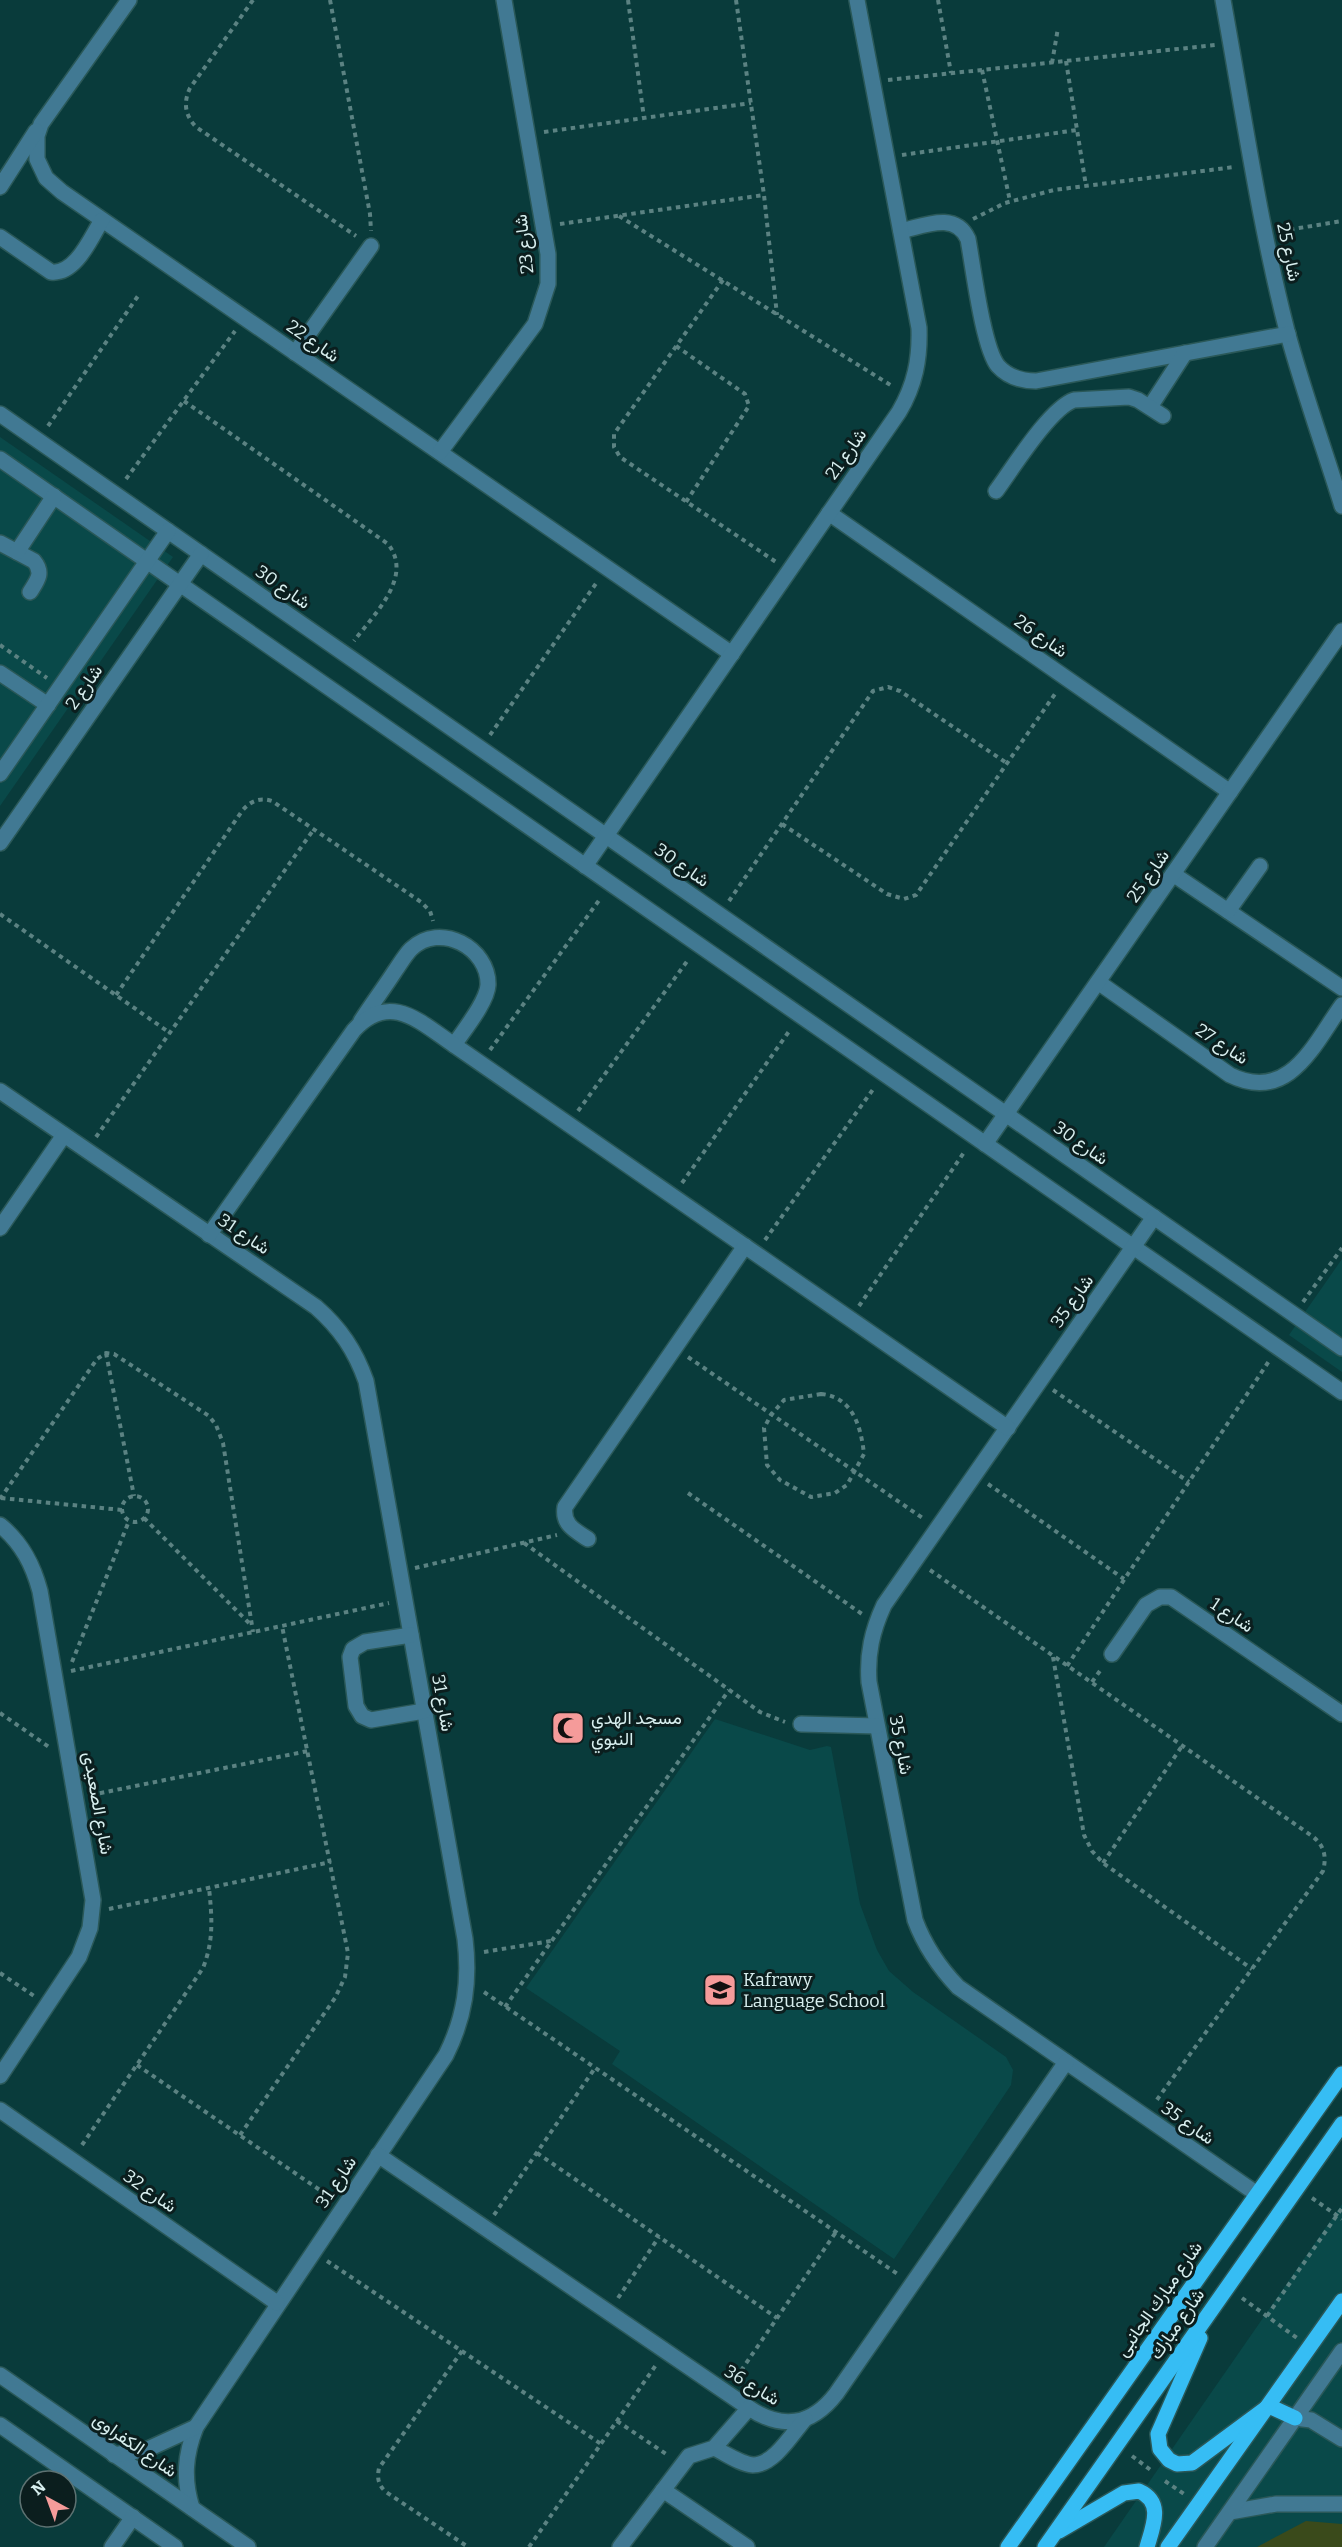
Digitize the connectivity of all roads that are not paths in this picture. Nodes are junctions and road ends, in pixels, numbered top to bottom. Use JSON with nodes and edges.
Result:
{"nodes":[{"id":1,"x":129,"y":0,"type":"edge"},
{"id":2,"x":504,"y":0,"type":"edge"},
{"id":3,"x":857,"y":0,"type":"edge"},
{"id":4,"x":1223,"y":0,"type":"edge"},
{"id":5,"x":40,"y":124,"type":"junction"},
{"id":6,"x":0,"y":187,"type":"edge"},
{"id":7,"x":102,"y":220,"type":"junction"},
{"id":8,"x":901,"y":231,"type":"junction"},
{"id":9,"x":0,"y":237,"type":"edge"},
{"id":10,"x":371,"y":246,"type":"road end"},
{"id":11,"x":1288,"y":334,"type":"junction"},
{"id":12,"x":295,"y":353,"type":"junction"},
{"id":13,"x":1185,"y":353,"type":"junction"},
{"id":14,"x":1149,"y":407,"type":"junction"},
{"id":15,"x":0,"y":414,"type":"edge"},
{"id":16,"x":1163,"y":416,"type":"dead end"},
{"id":17,"x":440,"y":452,"type":"junction"},
{"id":18,"x":0,"y":459,"type":"edge"},
{"id":19,"x":996,"y":491,"type":"dead end"},
{"id":20,"x":54,"y":496,"type":"junction"},
{"id":21,"x":1342,"y":506,"type":"edge"},
{"id":22,"x":829,"y":513,"type":"junction"},
{"id":23,"x":168,"y":531,"type":"junction"},
{"id":24,"x":0,"y":543,"type":"edge"},
{"id":25,"x":17,"y":552,"type":"junction"},
{"id":26,"x":201,"y":554,"type":"junction"},
{"id":27,"x":147,"y":561,"type":"junction"},
{"id":28,"x":180,"y":584,"type":"junction"},
{"id":29,"x":30,"y":592,"type":"dead end"},
{"id":30,"x":1342,"y":631,"type":"edge"},
{"id":31,"x":732,"y":654,"type":"junction"},
{"id":32,"x":0,"y":673,"type":"edge"},
{"id":33,"x":48,"y":705,"type":"junction"},
{"id":34,"x":0,"y":774,"type":"edge"},
{"id":35,"x":1230,"y":792,"type":"junction"},
{"id":36,"x":606,"y":836,"type":"junction"},
{"id":37,"x":0,"y":843,"type":"edge"},
{"id":38,"x":585,"y":866,"type":"junction"},
{"id":39,"x":1260,"y":866,"type":"dead end"},
{"id":40,"x":1173,"y":874,"type":"junction"},
{"id":41,"x":1228,"y":911,"type":"junction"},
{"id":42,"x":1098,"y":982,"type":"junction"},
{"id":43,"x":1342,"y":988,"type":"edge"},
{"id":44,"x":1342,"y":1005,"type":"edge"},
{"id":45,"x":354,"y":1030,"type":"junction"},
{"id":46,"x":454,"y":1045,"type":"junction"},
{"id":47,"x":0,"y":1092,"type":"edge"},
{"id":48,"x":1006,"y":1114,"type":"junction"},
{"id":49,"x":64,"y":1135,"type":"junction"},
{"id":50,"x":980,"y":1140,"type":"junction"},
{"id":51,"x":1154,"y":1217,"type":"junction"},
{"id":52,"x":0,"y":1228,"type":"edge"},
{"id":53,"x":209,"y":1234,"type":"junction"},
{"id":54,"x":1133,"y":1247,"type":"junction"},
{"id":55,"x":750,"y":1250,"type":"junction"},
{"id":56,"x":1342,"y":1348,"type":"edge"},
{"id":57,"x":1342,"y":1392,"type":"edge"},
{"id":58,"x":1008,"y":1428,"type":"junction"},
{"id":59,"x":0,"y":1525,"type":"edge"},
{"id":60,"x":582,"y":1535,"type":"road end"},
{"id":61,"x":411,"y":1635,"type":"junction"},
{"id":62,"x":1112,"y":1654,"type":"dead end"},
{"id":63,"x":424,"y":1710,"type":"junction"},
{"id":64,"x":1342,"y":1714,"type":"edge"},
{"id":65,"x":801,"y":1724,"type":"road end"},
{"id":66,"x":878,"y":1726,"type":"junction"},
{"id":67,"x":1066,"y":2062,"type":"junction"},
{"id":68,"x":1342,"y":2074,"type":"edge"},
{"id":69,"x":0,"y":2076,"type":"edge"},
{"id":70,"x":0,"y":2110,"type":"edge"},
{"id":71,"x":1342,"y":2124,"type":"edge"},
{"id":72,"x":378,"y":2155,"type":"junction"},
{"id":73,"x":1257,"y":2194,"type":"junction"},
{"id":74,"x":1342,"y":2301,"type":"edge"},
{"id":75,"x":278,"y":2303,"type":"junction"},
{"id":76,"x":1213,"y":2308,"type":"junction"},
{"id":77,"x":1342,"y":2351,"type":"edge"},
{"id":78,"x":0,"y":2375,"type":"edge"},
{"id":79,"x":1269,"y":2406,"type":"junction"},
{"id":80,"x":748,"y":2408,"type":"junction"},
{"id":81,"x":1295,"y":2418,"type":"junction"},
{"id":82,"x":805,"y":2419,"type":"junction"},
{"id":83,"x":0,"y":2425,"type":"edge"},
{"id":84,"x":196,"y":2427,"type":"junction"},
{"id":85,"x":1342,"y":2439,"type":"edge"},
{"id":86,"x":714,"y":2448,"type":"junction"},
{"id":87,"x":114,"y":2455,"type":"junction"},
{"id":88,"x":663,"y":2490,"type":"junction"},
{"id":89,"x":1342,"y":2504,"type":"edge"},
{"id":90,"x":192,"y":2508,"type":"junction"},
{"id":91,"x":1230,"y":2512,"type":"junction"},
{"id":92,"x":133,"y":2517,"type":"junction"},
{"id":93,"x":1050,"y":2541,"type":"edge"},
{"id":94,"x":112,"y":2547,"type":"edge"},
{"id":95,"x":175,"y":2547,"type":"edge"},
{"id":96,"x":248,"y":2547,"type":"edge"},
{"id":97,"x":620,"y":2547,"type":"edge"},
{"id":98,"x":747,"y":2547,"type":"edge"},
{"id":99,"x":1008,"y":2547,"type":"edge"},
{"id":100,"x":1147,"y":2547,"type":"edge"},
{"id":101,"x":1168,"y":2547,"type":"edge"},
{"id":102,"x":1205,"y":2547,"type":"edge"}],
"edges":[{"from":1,"to":5,"type":"street","name":"شارع 22"},
{"from":2,"to":17,"type":"street","name":"شارع 23"},
{"from":3,"to":8,"type":"street","name":"شارع 21"},
{"from":4,"to":11,"type":"street","name":"شارع 25"},
{"from":5,"to":6,"type":"street"},
{"from":5,"to":7,"type":"street","name":"شارع 22"},
{"from":7,"to":9,"type":"street"},
{"from":7,"to":12,"type":"street","name":"شارع 22"},
{"from":8,"to":13,"type":"street"},
{"from":8,"to":22,"type":"street","name":"شارع 21"},
{"from":10,"to":12,"type":"street"},
{"from":11,"to":13,"type":"street"},
{"from":11,"to":21,"type":"street","name":"شارع 25"},
{"from":12,"to":17,"type":"street","name":"شارع 22"},
{"from":13,"to":14,"type":"street"},
{"from":14,"to":16,"type":"street"},
{"from":14,"to":19,"type":"street"},
{"from":15,"to":23,"type":"street","name":"شارع 30"},
{"from":17,"to":31,"type":"street","name":"شارع 22"},
{"from":18,"to":20,"type":"street"},
{"from":20,"to":25,"type":"street"},
{"from":20,"to":27,"type":"street"},
{"from":22,"to":31,"type":"street","name":"شارع 21"},
{"from":22,"to":35,"type":"street","name":"شارع 26"},
{"from":23,"to":26,"type":"street","name":"شارع 30"},
{"from":23,"to":27,"type":"street","name":"شارع 2"},
{"from":24,"to":25,"type":"street"},
{"from":25,"to":29,"type":"street"},
{"from":26,"to":28,"type":"street","name":"شارع 2"},
{"from":26,"to":36,"type":"street","name":"شارع 30"},
{"from":27,"to":28,"type":"street"},
{"from":27,"to":33,"type":"street","name":"شارع 2"},
{"from":28,"to":37,"type":"street","name":"شارع 2"},
{"from":28,"to":38,"type":"street"},
{"from":30,"to":35,"type":"street","name":"شارع 25"},
{"from":31,"to":36,"type":"street","name":"شارع 21"},
{"from":32,"to":33,"type":"street"},
{"from":33,"to":34,"type":"street","name":"شارع 2"},
{"from":35,"to":40,"type":"street","name":"شارع 25"},
{"from":36,"to":38,"type":"street","name":"شارع 21"},
{"from":36,"to":48,"type":"street","name":"شارع 30"},
{"from":38,"to":50,"type":"street"},
{"from":39,"to":41,"type":"street"},
{"from":40,"to":41,"type":"street"},
{"from":40,"to":42,"type":"street","name":"شارع 25"},
{"from":41,"to":43,"type":"street"},
{"from":42,"to":44,"type":"street","name":"شارع 27"},
{"from":42,"to":48,"type":"street","name":"شارع 25"},
{"from":45,"to":46,"type":"street"},
{"from":45,"to":46,"type":"street"},
{"from":45,"to":53,"type":"street"},
{"from":46,"to":55,"type":"street"},
{"from":47,"to":49,"type":"street","name":"شارع 31"},
{"from":48,"to":50,"type":"street","name":"شارع 25"},
{"from":48,"to":51,"type":"street","name":"شارع 30"},
{"from":49,"to":52,"type":"street"},
{"from":49,"to":53,"type":"street","name":"شارع 31"},
{"from":50,"to":54,"type":"street"},
{"from":51,"to":54,"type":"street","name":"شارع 35"},
{"from":51,"to":56,"type":"street","name":"شارع 30"},
{"from":53,"to":61,"type":"street","name":"شارع 31"},
{"from":54,"to":57,"type":"street"},
{"from":54,"to":58,"type":"street","name":"شارع 35"},
{"from":55,"to":58,"type":"street"},
{"from":55,"to":60,"type":"street"},
{"from":58,"to":66,"type":"street","name":"شارع 35"},
{"from":59,"to":69,"type":"street","name":"شارع الصعيدى"},
{"from":61,"to":63,"type":"street","name":"شارع 31"},
{"from":61,"to":63,"type":"street"},
{"from":62,"to":64,"type":"street","name":"شارع 1"},
{"from":63,"to":72,"type":"street","name":"شارع 31"},
{"from":65,"to":66,"type":"street"},
{"from":66,"to":67,"type":"street","name":"شارع 35"},
{"from":67,"to":73,"type":"street","name":"شارع 35"},
{"from":67,"to":82,"type":"street"},
{"from":68,"to":73,"type":"main road","name":"شارع مبارك الجانبى"},
{"from":70,"to":75,"type":"street","name":"شارع 32"},
{"from":71,"to":76,"type":"main road","name":"شارع مبارك"},
{"from":72,"to":75,"type":"street","name":"شارع 31"},
{"from":72,"to":80,"type":"street","name":"شارع 36"},
{"from":73,"to":99,"type":"main road","name":"شارع مبارك الجانبى"},
{"from":74,"to":79,"type":"main road"},
{"from":75,"to":84,"type":"street","name":"شارع 31"},
{"from":76,"to":79,"type":"main road"},
{"from":76,"to":93,"type":"main road","name":"شارع مبارك"},
{"from":77,"to":81,"type":"street"},
{"from":78,"to":87,"type":"street","name":"شارع الكفراوى"},
{"from":79,"to":81,"type":"main road"},
{"from":79,"to":101,"type":"main road"},
{"from":80,"to":82,"type":"street","name":"شارع 36"},
{"from":80,"to":86,"type":"street"},
{"from":81,"to":85,"type":"street"},
{"from":81,"to":91,"type":"street"},
{"from":82,"to":86,"type":"street"},
{"from":83,"to":92,"type":"street"},
{"from":84,"to":87,"type":"street"},
{"from":84,"to":90,"type":"street","name":"شارع 31"},
{"from":86,"to":88,"type":"street"},
{"from":87,"to":90,"type":"street","name":"شارع الكفراوى"},
{"from":88,"to":97,"type":"street"},
{"from":88,"to":98,"type":"street"},
{"from":89,"to":91,"type":"street"},
{"from":90,"to":96,"type":"street","name":"شارع الكفراوى"},
{"from":91,"to":102,"type":"street"},
{"from":92,"to":94,"type":"street"},
{"from":92,"to":95,"type":"street"},
{"from":93,"to":100,"type":"main road"}]}
